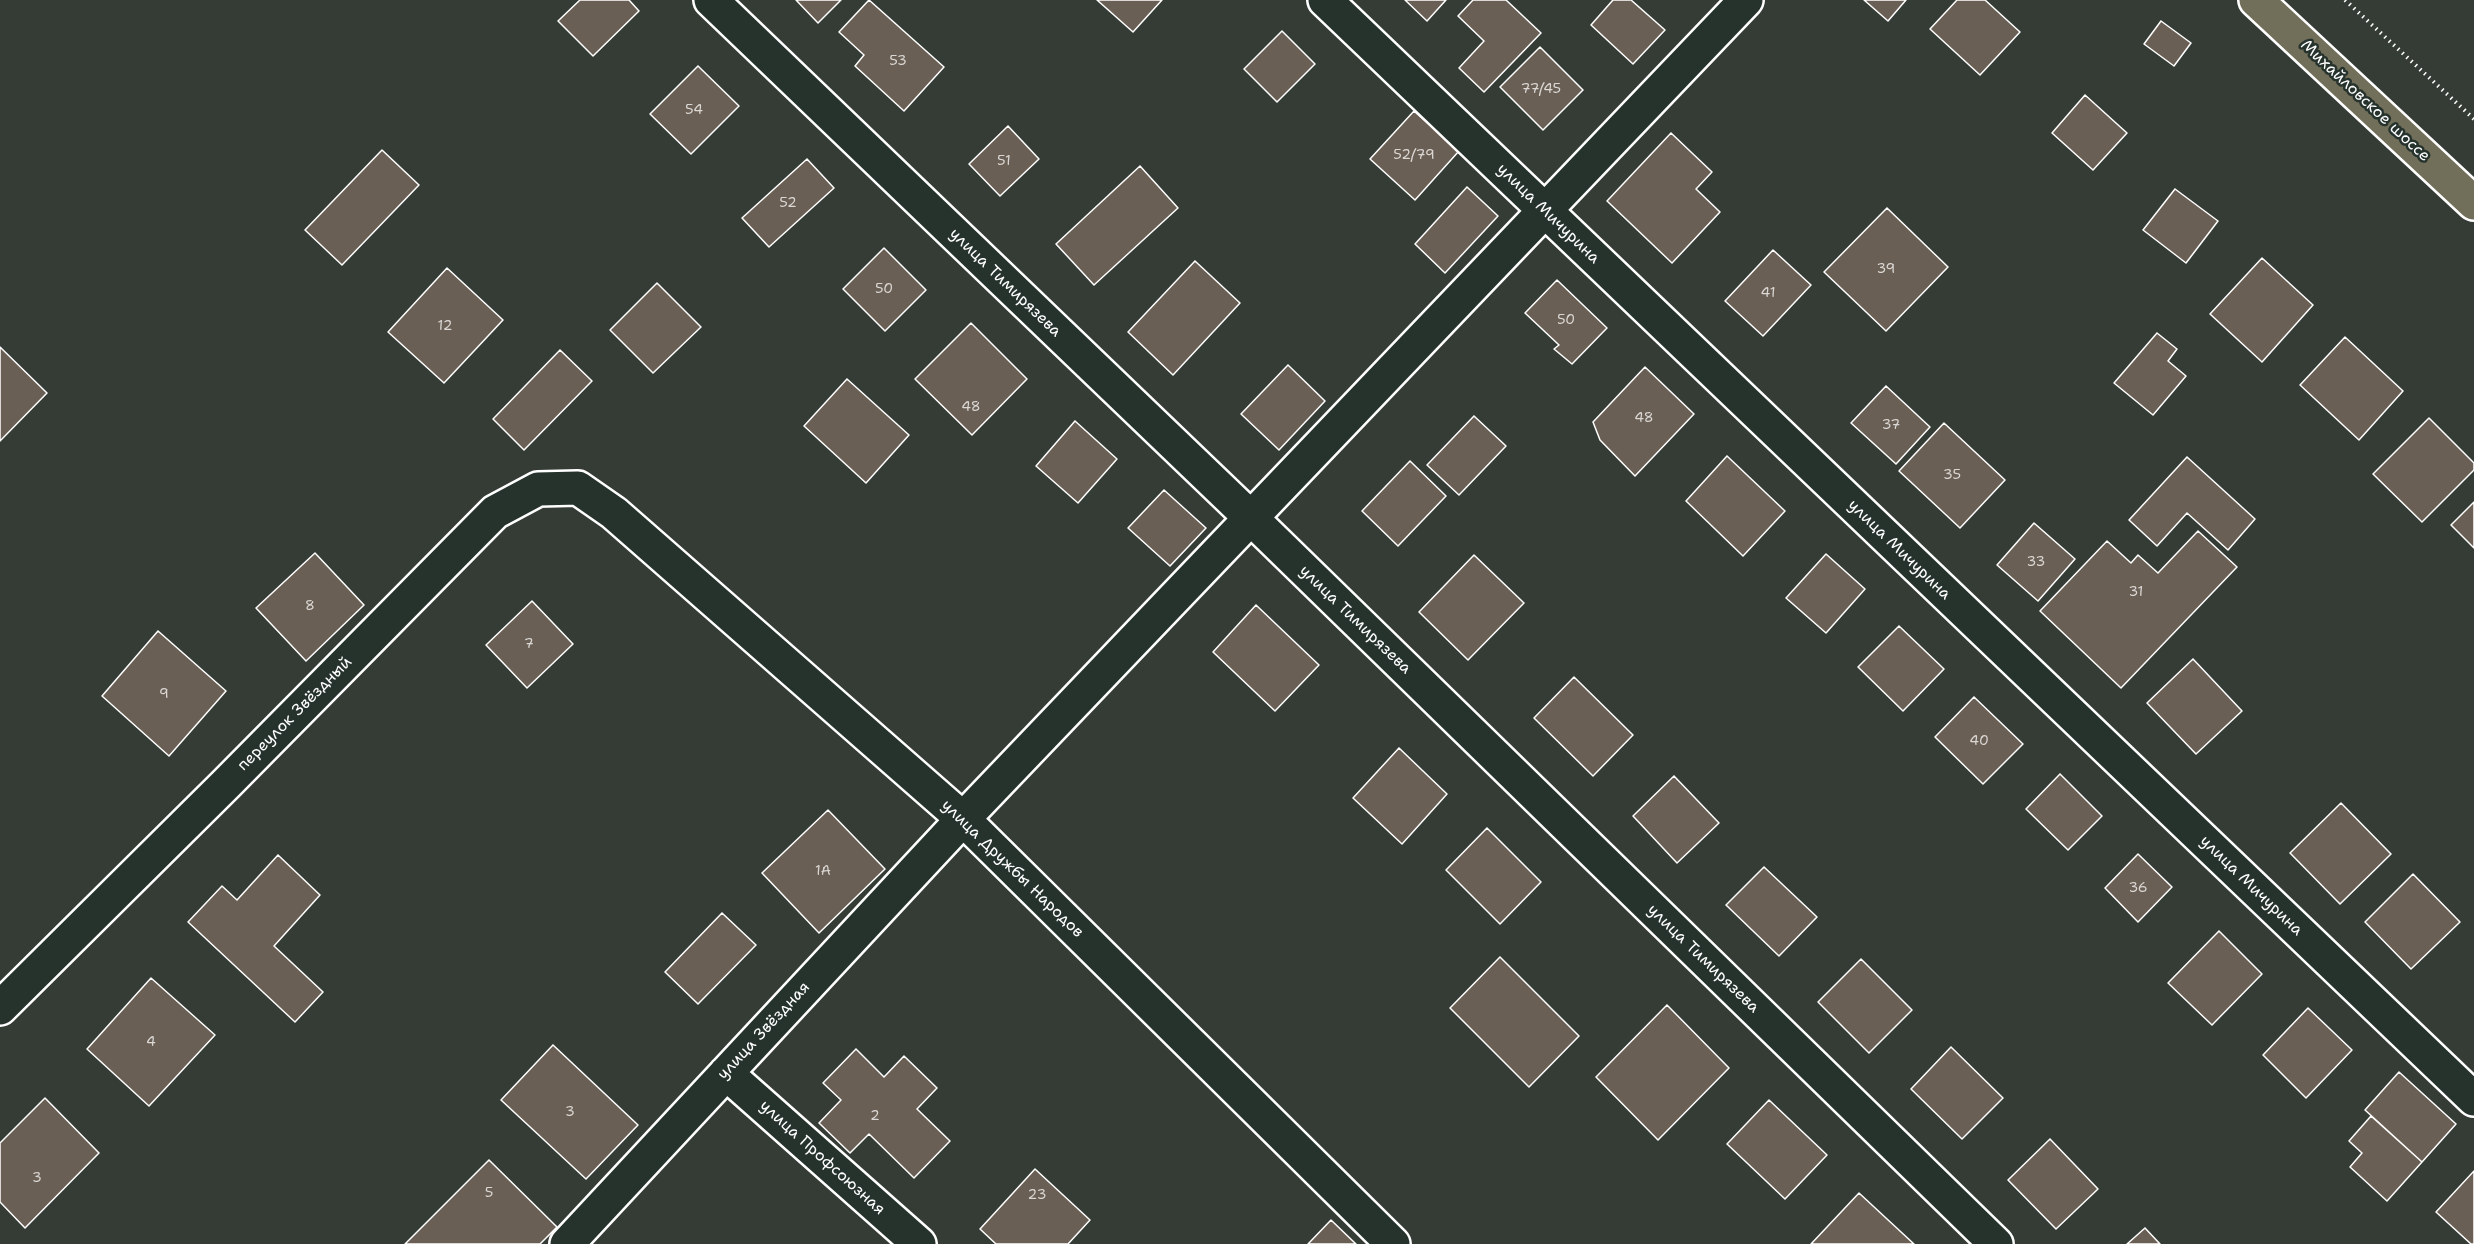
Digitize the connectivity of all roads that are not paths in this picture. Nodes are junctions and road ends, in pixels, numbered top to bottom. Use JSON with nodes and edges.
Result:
{"nodes":[{"id":1,"x":711,"y":0,"type":"edge"},
{"id":2,"x":1325,"y":0,"type":"edge"},
{"id":3,"x":1746,"y":0,"type":"edge"},
{"id":4,"x":2256,"y":0,"type":"edge"},
{"id":5,"x":2474,"y":203,"type":"edge"},
{"id":6,"x":1545,"y":211,"type":"junction"},
{"id":7,"x":614,"y":513,"type":"joint"},
{"id":8,"x":1251,"y":519,"type":"junction"},
{"id":9,"x":963,"y":819,"type":"junction"},
{"id":10,"x":0,"y":1008,"type":"edge"},
{"id":11,"x":726,"y":1073,"type":"junction"},
{"id":12,"x":2474,"y":1099,"type":"edge"},
{"id":13,"x":567,"y":1244,"type":"edge"},
{"id":14,"x":919,"y":1244,"type":"edge"},
{"id":15,"x":1393,"y":1244,"type":"edge"},
{"id":16,"x":1996,"y":1244,"type":"edge"}],
"edges":[{"from":1,"to":8,"type":"street","name":"улица Тимирязева"},
{"from":2,"to":6,"type":"street","name":"улица Мичурина"},
{"from":3,"to":6,"type":"street","name":"улица Звёздная"},
{"from":4,"to":5,"type":"main road","name":"Михайловское шоссе"},
{"from":6,"to":8,"type":"street","name":"улица Звёздная"},
{"from":6,"to":12,"type":"street","name":"улица Мичурина"},
{"from":7,"to":9,"type":"street","name":"улица Дружбы Народов"},
{"from":7,"to":10,"type":"street","name":"переулок Звёздный"},
{"from":8,"to":9,"type":"street","name":"улица Звёздная"},
{"from":8,"to":16,"type":"street","name":"улица Тимирязева"},
{"from":9,"to":11,"type":"street","name":"улица Звёздная"},
{"from":9,"to":15,"type":"street","name":"улица Дружбы Народов"},
{"from":11,"to":13,"type":"street","name":"улица Звёздная"},
{"from":11,"to":14,"type":"street","name":"улица Профсоюзная"}]}
